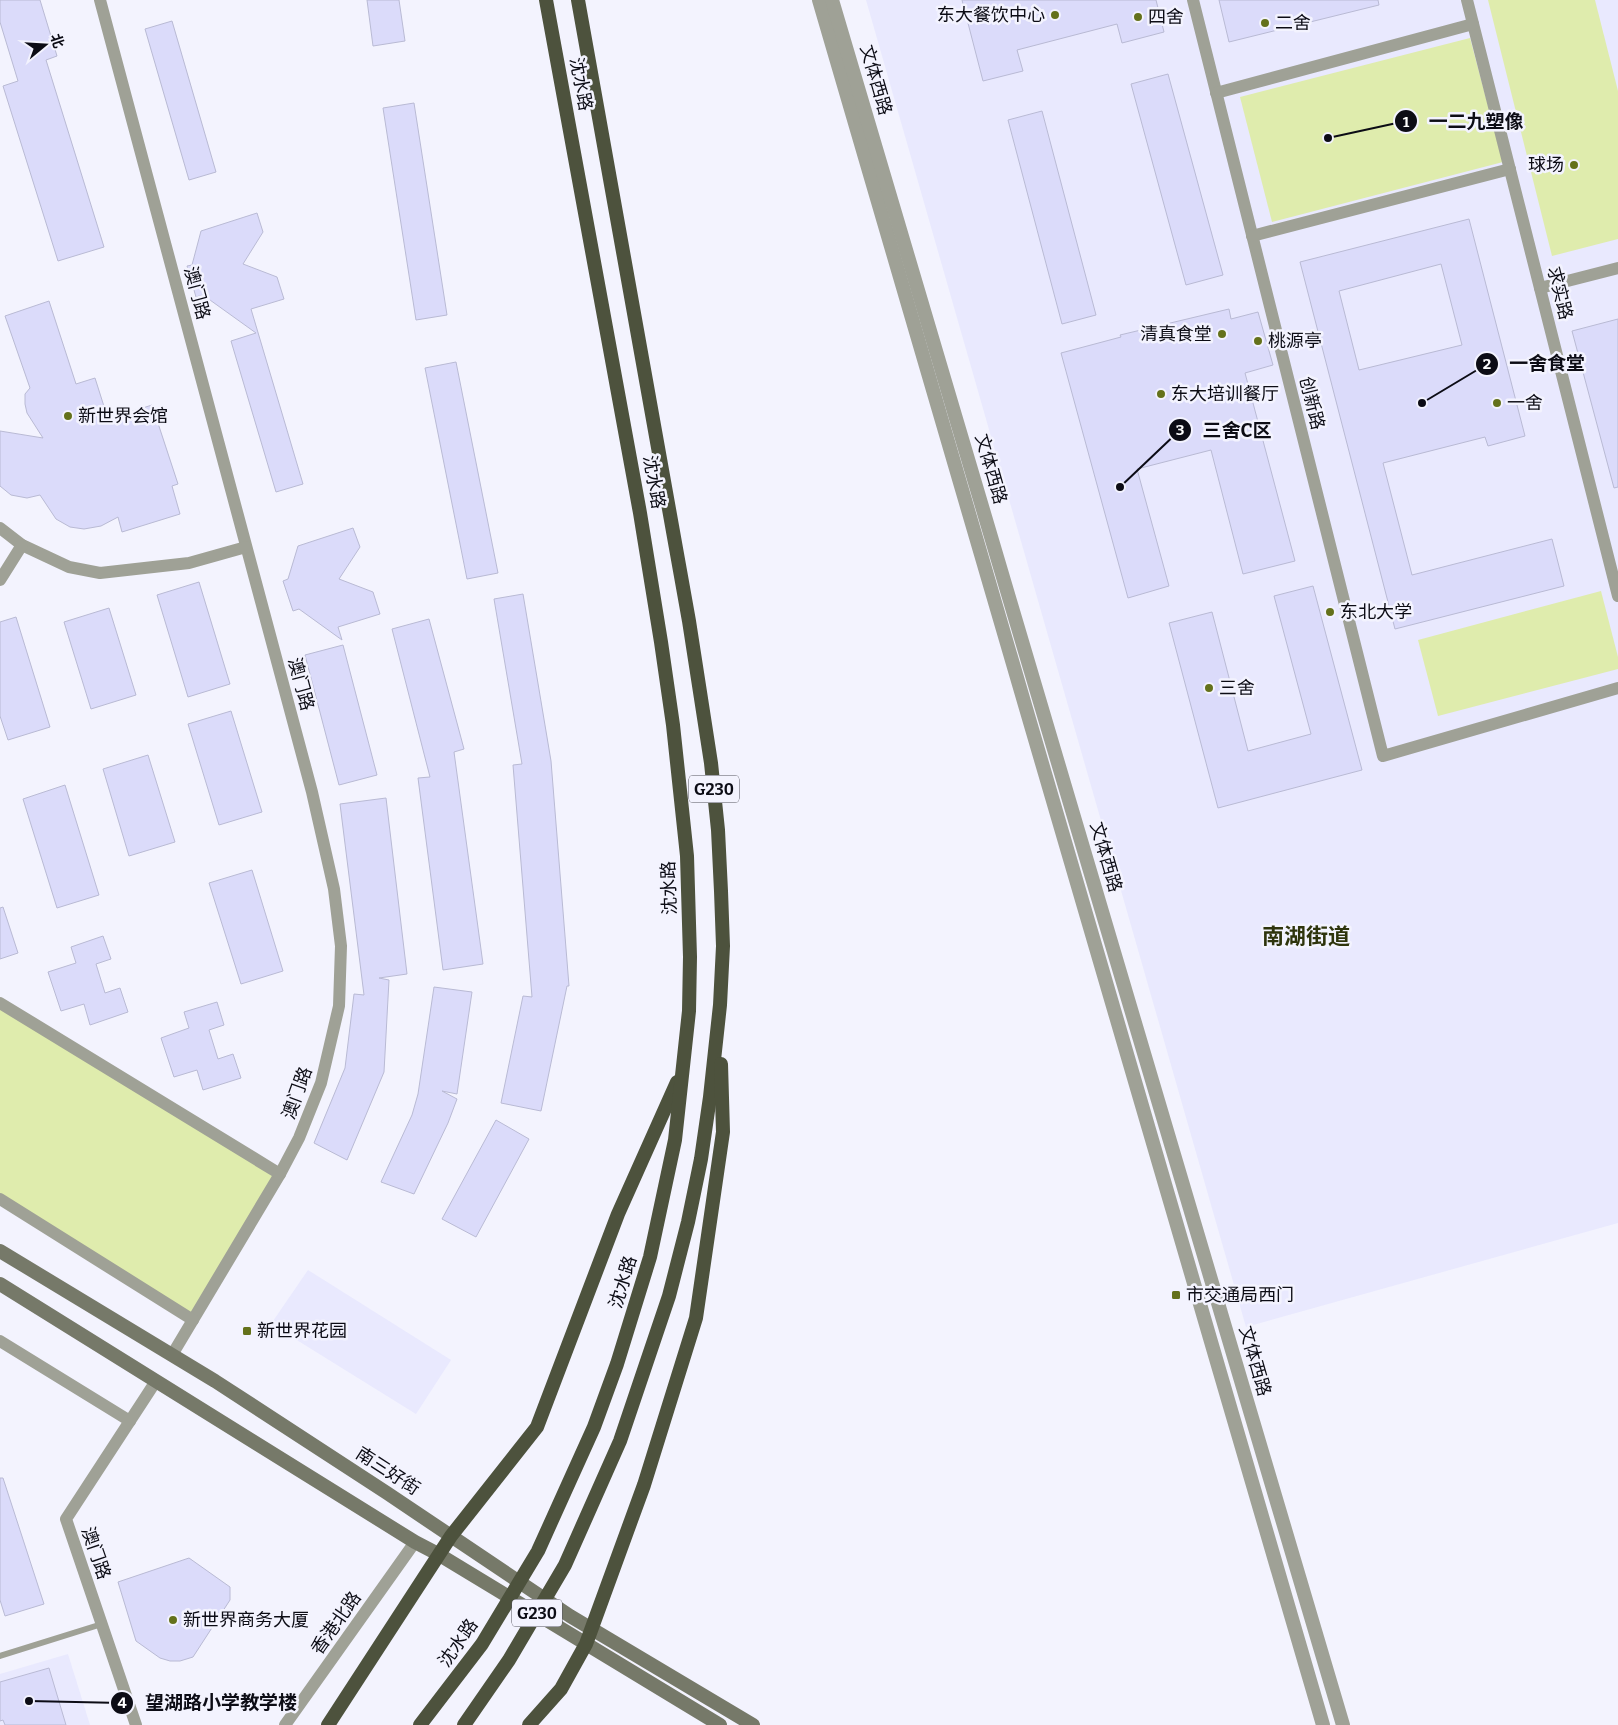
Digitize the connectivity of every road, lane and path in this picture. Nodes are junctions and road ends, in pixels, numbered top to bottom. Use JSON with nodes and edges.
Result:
{"nodes":[{"id":1,"x":100,"y":0,"type":"edge"},
{"id":2,"x":546,"y":0,"type":"edge"},
{"id":3,"x":578,"y":0,"type":"edge"},
{"id":4,"x":819,"y":0,"type":"edge"},
{"id":5,"x":832,"y":0,"type":"edge"},
{"id":6,"x":1193,"y":0,"type":"edge"},
{"id":7,"x":1467,"y":0,"type":"edge"},
{"id":8,"x":1474,"y":24,"type":"junction"},
{"id":9,"x":1216,"y":93,"type":"junction"},
{"id":10,"x":1510,"y":169,"type":"junction"},
{"id":11,"x":1252,"y":236,"type":"junction"},
{"id":12,"x":1618,"y":268,"type":"edge"},
{"id":13,"x":1540,"y":288,"type":"junction"},
{"id":14,"x":0,"y":528,"type":"edge"},
{"id":15,"x":22,"y":545,"type":"junction"},
{"id":16,"x":246,"y":547,"type":"junction"},
{"id":17,"x":0,"y":580,"type":"edge"},
{"id":18,"x":1618,"y":596,"type":"edge"},
{"id":19,"x":1618,"y":688,"type":"edge"},
{"id":20,"x":0,"y":1003,"type":"edge"},
{"id":21,"x":720,"y":1005,"type":"junction"},
{"id":22,"x":683,"y":1070,"type":"junction"},
{"id":23,"x":280,"y":1174,"type":"junction"},
{"id":24,"x":0,"y":1199,"type":"edge"},
{"id":25,"x":0,"y":1251,"type":"edge"},
{"id":26,"x":0,"y":1284,"type":"edge"},
{"id":27,"x":193,"y":1320,"type":"junction"},
{"id":28,"x":0,"y":1341,"type":"edge"},
{"id":29,"x":172,"y":1355,"type":"junction"},
{"id":30,"x":156,"y":1381,"type":"junction"},
{"id":31,"x":130,"y":1421,"type":"junction"},
{"id":32,"x":451,"y":1536,"type":"junction"},
{"id":33,"x":415,"y":1542,"type":"junction"},
{"id":34,"x":438,"y":1554,"type":"junction"},
{"id":35,"x":102,"y":1624,"type":"junction"},
{"id":36,"x":591,"y":1629,"type":"junction"},
{"id":37,"x":586,"y":1644,"type":"junction"},
{"id":38,"x":0,"y":1656,"type":"edge"},
{"id":39,"x":136,"y":1725,"type":"edge"},
{"id":40,"x":285,"y":1725,"type":"edge"},
{"id":41,"x":328,"y":1725,"type":"edge"},
{"id":42,"x":420,"y":1725,"type":"edge"},
{"id":43,"x":464,"y":1725,"type":"edge"},
{"id":44,"x":529,"y":1725,"type":"edge"},
{"id":45,"x":720,"y":1725,"type":"edge"},
{"id":46,"x":753,"y":1725,"type":"edge"},
{"id":47,"x":1323,"y":1725,"type":"edge"},
{"id":48,"x":1343,"y":1725,"type":"edge"}],
"edges":[{"from":1,"to":16,"type":"street","name":"澳门路"},
{"from":2,"to":22,"type":"highway","name":"沈水路","number":"G230"},
{"from":3,"to":21,"type":"highway","name":"沈水路","number":"G230"},
{"from":4,"to":47,"type":"street","name":"文体西路"},
{"from":5,"to":48,"type":"street","name":"文体西路"},
{"from":6,"to":9,"type":"street","name":"创新路"},
{"from":7,"to":8,"type":"street","name":"求实路"},
{"from":8,"to":9,"type":"street"},
{"from":8,"to":10,"type":"street","name":"求实路"},
{"from":9,"to":11,"type":"street","name":"创新路"},
{"from":10,"to":11,"type":"street"},
{"from":10,"to":13,"type":"street","name":"求实路"},
{"from":11,"to":19,"type":"street","name":"创新路"},
{"from":12,"to":13,"type":"street"},
{"from":13,"to":18,"type":"street","name":"求实路"},
{"from":14,"to":15,"type":"street"},
{"from":15,"to":16,"type":"street"},
{"from":15,"to":17,"type":"street"},
{"from":16,"to":23,"type":"street","name":"澳门路"},
{"from":20,"to":23,"type":"street"},
{"from":21,"to":36,"type":"highway"},
{"from":21,"to":43,"type":"highway","name":"沈水路","number":"G230"},
{"from":22,"to":32,"type":"highway"},
{"from":22,"to":42,"type":"highway","name":"沈水路","number":"G230"},
{"from":23,"to":27,"type":"street","name":"澳门路"},
{"from":24,"to":27,"type":"street"},
{"from":25,"to":29,"type":"main road","name":"南三好街"},
{"from":26,"to":30,"type":"main road"},
{"from":27,"to":29,"type":"street","name":"澳门路"},
{"from":28,"to":31,"type":"street"},
{"from":29,"to":32,"type":"main road","name":"南三好街"},
{"from":30,"to":31,"type":"street","name":"澳门路"},
{"from":30,"to":33,"type":"main road"},
{"from":31,"to":35,"type":"street","name":"澳门路"},
{"from":32,"to":34,"type":"highway"},
{"from":32,"to":36,"type":"main road","name":"南三好街"},
{"from":33,"to":34,"type":"main road"},
{"from":33,"to":40,"type":"street","name":"香港北路"},
{"from":34,"to":37,"type":"main road"},
{"from":34,"to":41,"type":"highway"},
{"from":35,"to":38,"type":"lane"},
{"from":35,"to":39,"type":"street","name":"澳门路"},
{"from":36,"to":37,"type":"highway"},
{"from":36,"to":46,"type":"main road","name":"南三好街"},
{"from":37,"to":44,"type":"highway"},
{"from":37,"to":45,"type":"main road"}]}
